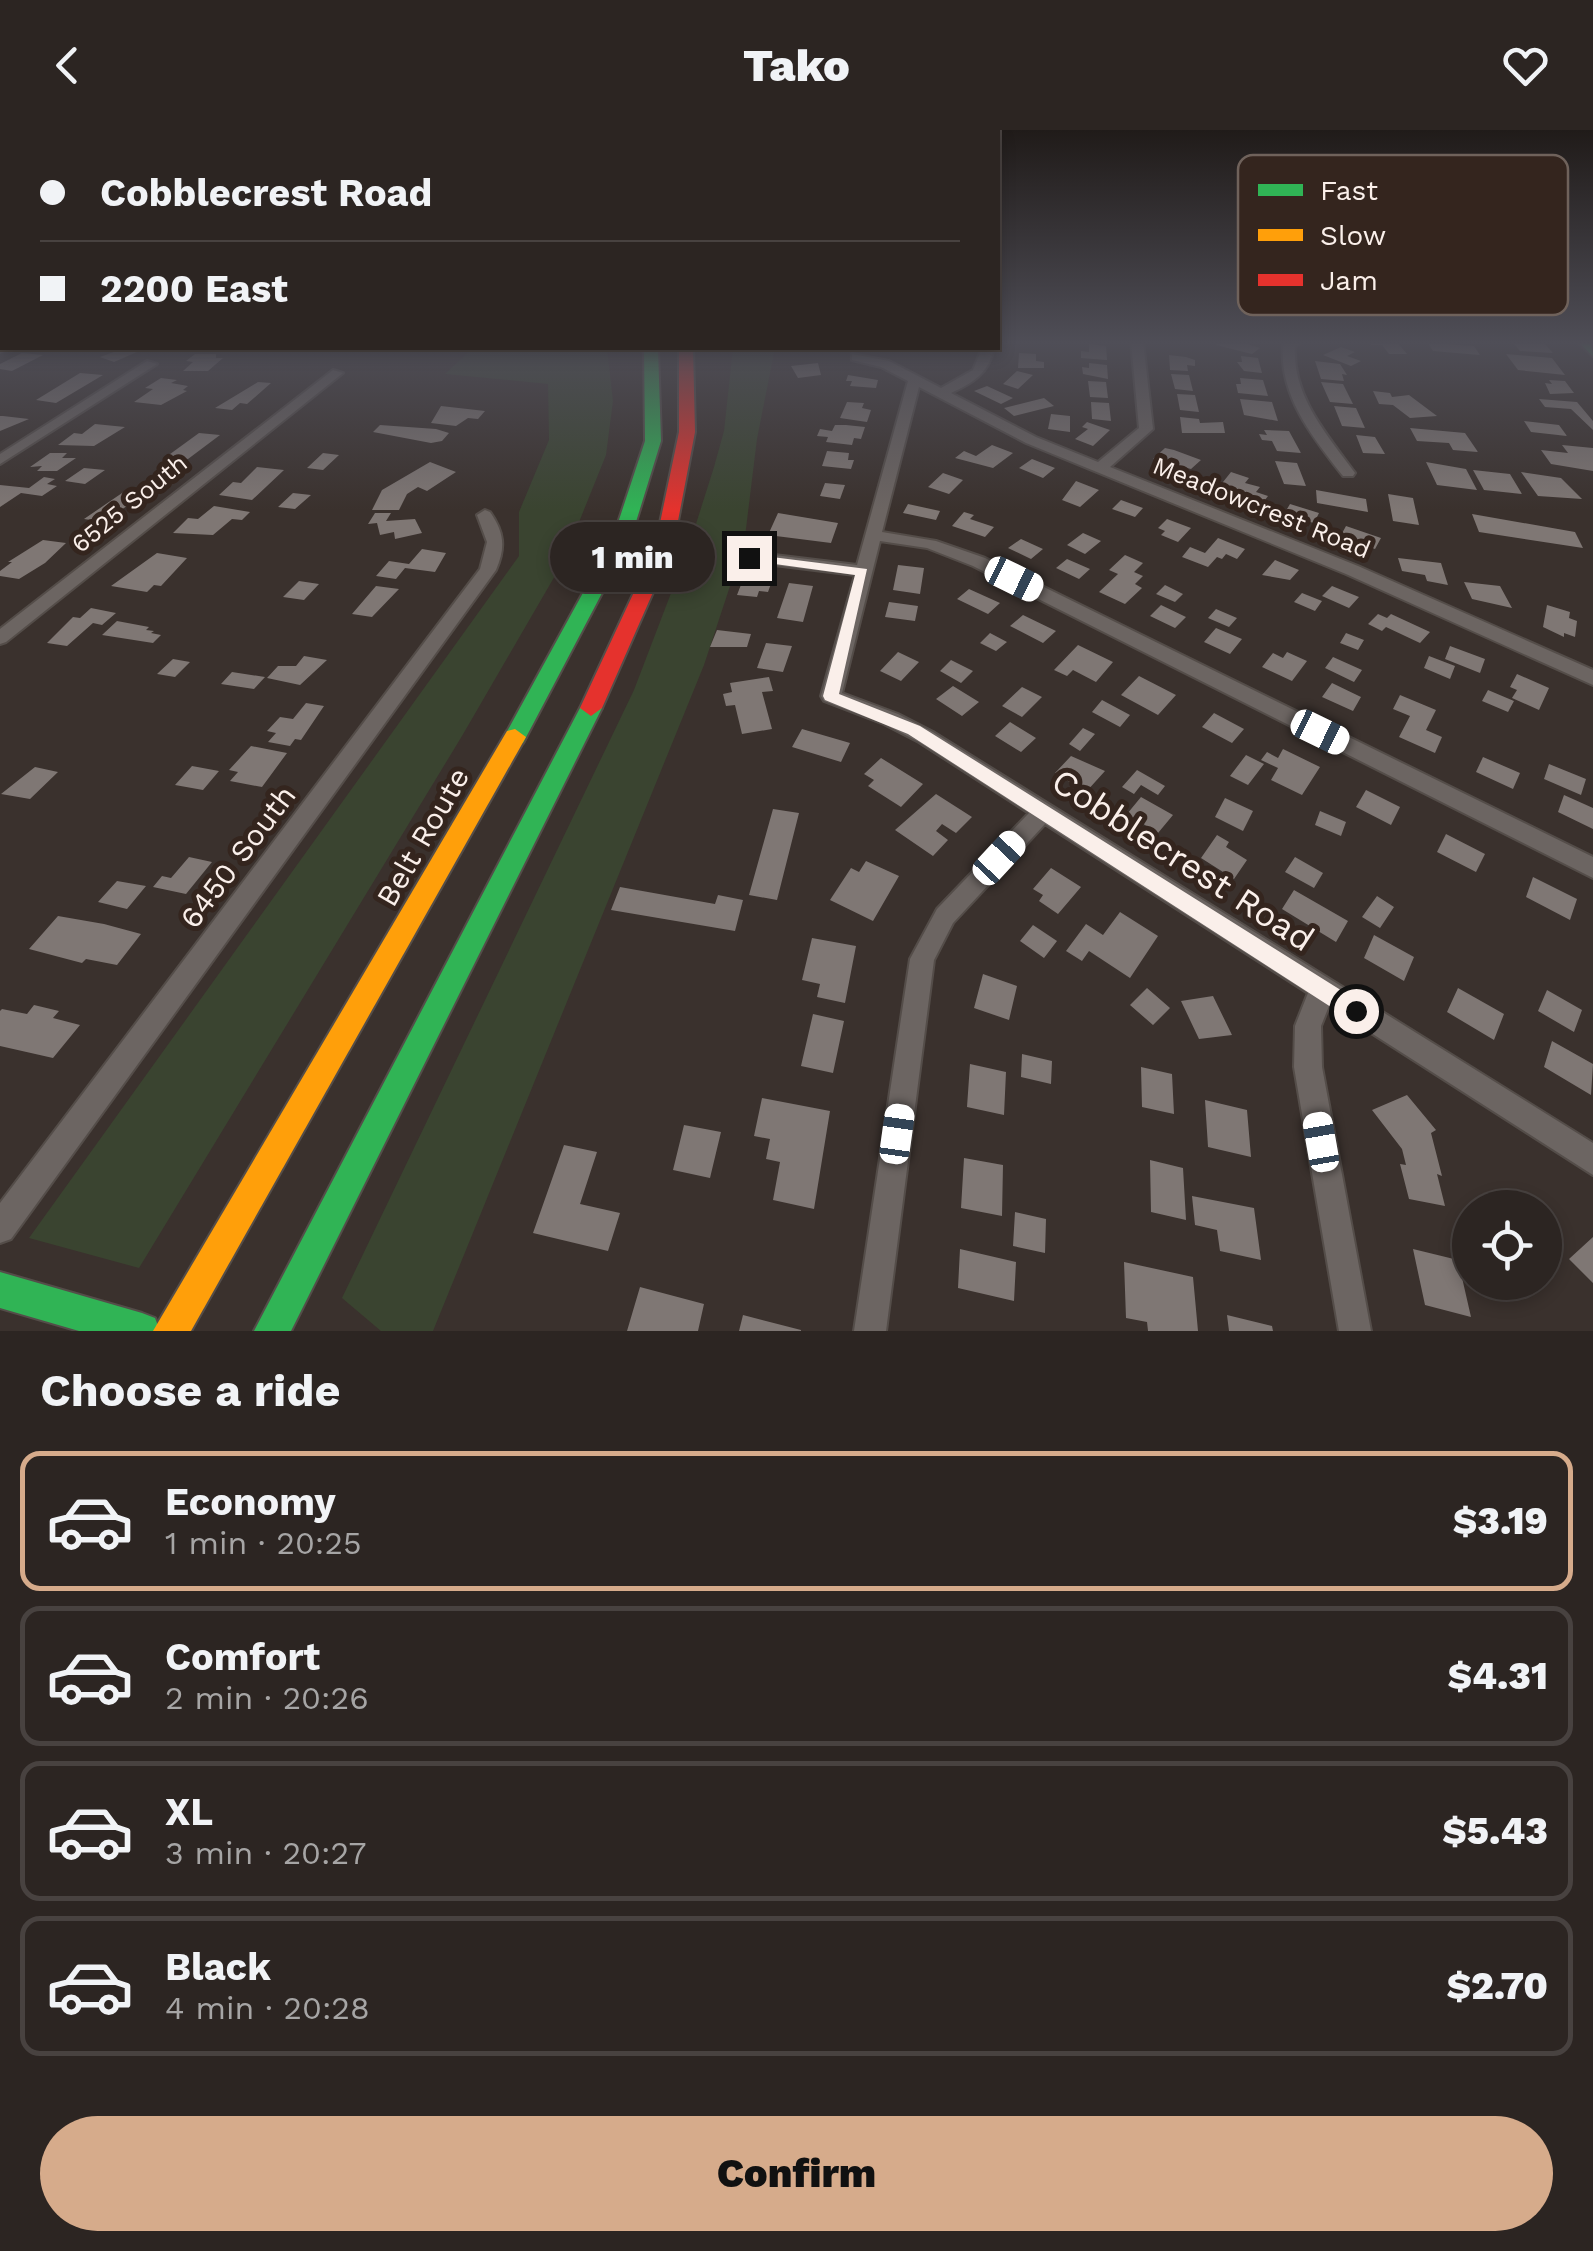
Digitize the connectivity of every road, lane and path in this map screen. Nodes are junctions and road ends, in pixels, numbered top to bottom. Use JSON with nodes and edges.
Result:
{"nodes":[{"id":1,"x":99,"y":397,"type":"edge"},
{"id":2,"x":305,"y":397,"type":"edge"},
{"id":3,"x":630,"y":397,"type":"edge"},
{"id":4,"x":652,"y":397,"type":"edge"},
{"id":5,"x":686,"y":397,"type":"edge"},
{"id":6,"x":710,"y":397,"type":"edge"},
{"id":7,"x":910,"y":397,"type":"edge"},
{"id":8,"x":945,"y":397,"type":"edge"},
{"id":9,"x":1143,"y":397,"type":"edge"},
{"id":10,"x":1300,"y":397,"type":"edge"},
{"id":11,"x":0,"y":460,"type":"edge"},
{"id":12,"x":1100,"y":468,"type":"junction"},
{"id":13,"x":1348,"y":472,"type":"dead end"},
{"id":14,"x":485,"y":515,"type":"dead end"},
{"id":15,"x":872,"y":536,"type":"junction"},
{"id":16,"x":622,"y":538,"type":"junction"},
{"id":17,"x":664,"y":546,"type":"junction"},
{"id":18,"x":749,"y":558,"type":"dead end"},
{"id":19,"x":862,"y":572,"type":"junction"},
{"id":20,"x":0,"y":638,"type":"edge"},
{"id":21,"x":1593,"y":678,"type":"edge"},
{"id":22,"x":1042,"y":812,"type":"junction"},
{"id":23,"x":1593,"y":868,"type":"edge"},
{"id":24,"x":1322,"y":990,"type":"junction"},
{"id":25,"x":1593,"y":1160,"type":"edge"},
{"id":26,"x":0,"y":1228,"type":"edge"},
{"id":27,"x":2,"y":1291,"type":"edge"},
{"id":28,"x":142,"y":1331,"type":"edge"},
{"id":29,"x":171,"y":1331,"type":"edge"},
{"id":30,"x":272,"y":1331,"type":"edge"},
{"id":31,"x":870,"y":1331,"type":"edge"},
{"id":32,"x":1355,"y":1331,"type":"edge"}],
"edges":[{"from":1,"to":11,"type":"street"},
{"from":2,"to":20,"type":"street","name":"6525 South"},
{"from":3,"to":16,"type":"main road"},
{"from":4,"to":16,"type":"main road","name":"Belt Route"},
{"from":5,"to":17,"type":"main road"},
{"from":6,"to":17,"type":"main road"},
{"from":7,"to":15,"type":"street"},
{"from":8,"to":12,"type":"street","name":"Meadowcrest Road"},
{"from":9,"to":12,"type":"street"},
{"from":10,"to":13,"type":"street"},
{"from":12,"to":21,"type":"street","name":"Meadowcrest Road"},
{"from":14,"to":26,"type":"street","name":"6450 South"},
{"from":15,"to":19,"type":"street"},
{"from":15,"to":23,"type":"street"},
{"from":16,"to":29,"type":"main road","name":"Belt Route"},
{"from":17,"to":30,"type":"main road"},
{"from":18,"to":19,"type":"street"},
{"from":19,"to":22,"type":"street","name":"Cobblecrest Road"},
{"from":22,"to":24,"type":"street","name":"Cobblecrest Road"},
{"from":22,"to":31,"type":"street"},
{"from":24,"to":25,"type":"street","name":"Cobblecrest Road"},
{"from":24,"to":32,"type":"street"},
{"from":27,"to":28,"type":"main road"}]}
